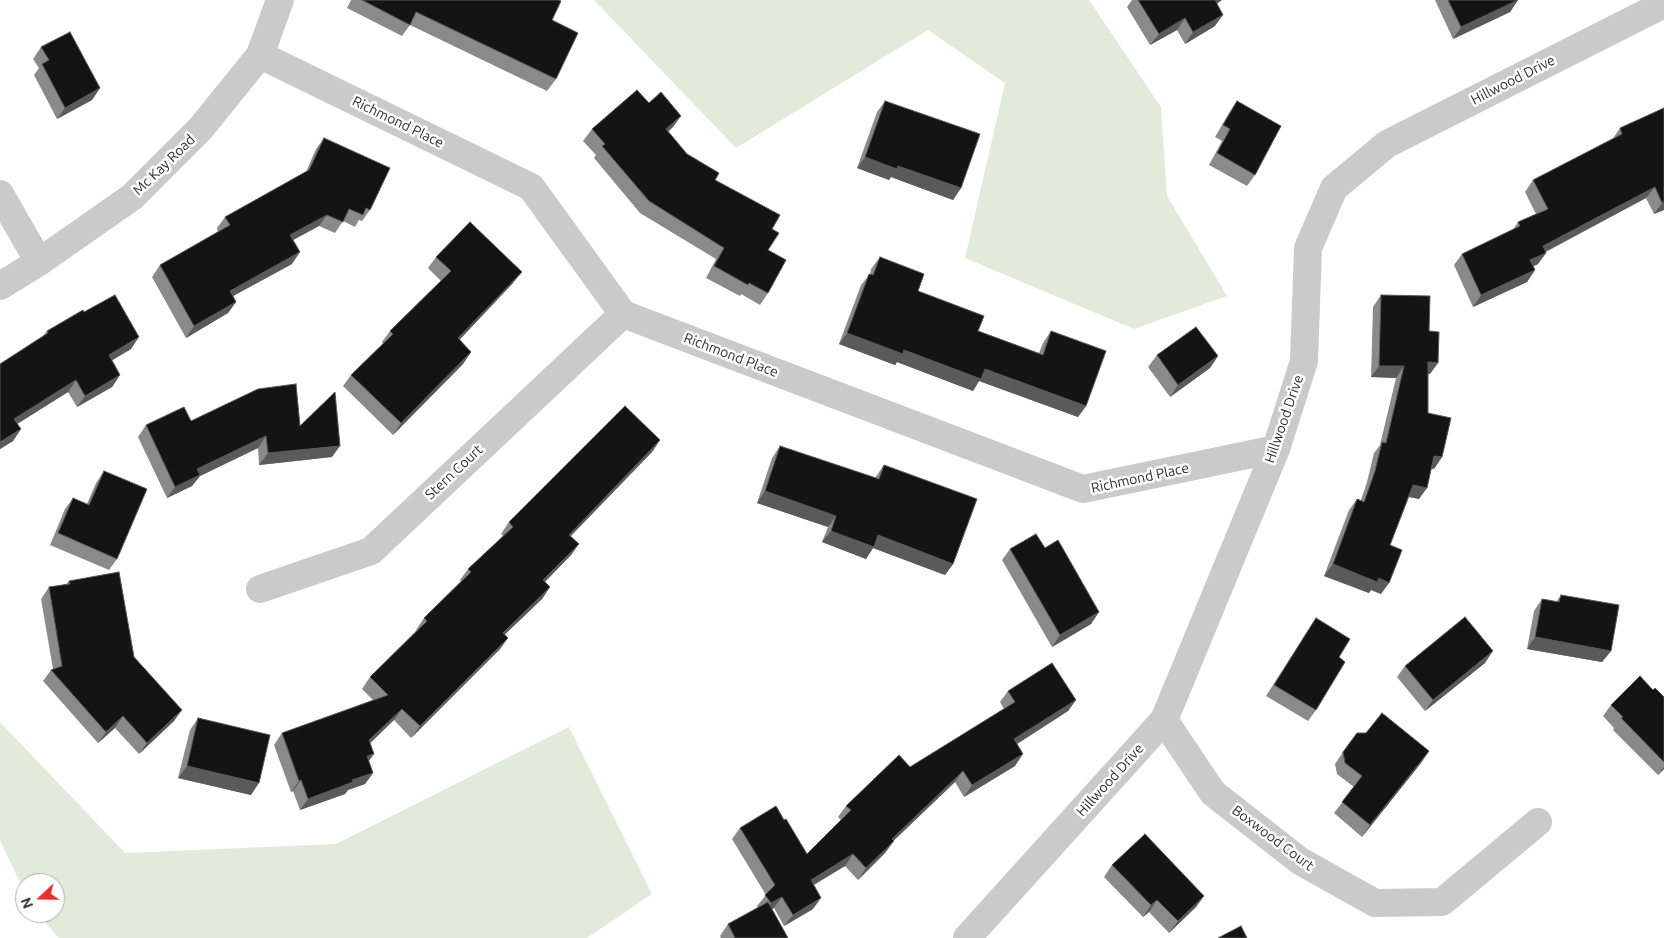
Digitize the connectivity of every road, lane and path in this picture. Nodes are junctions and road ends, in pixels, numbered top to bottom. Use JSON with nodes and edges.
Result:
{"nodes":[{"id":1,"x":280,"y":0,"type":"edge"},
{"id":2,"x":1664,"y":4,"type":"edge"},
{"id":3,"x":260,"y":55,"type":"junction"},
{"id":4,"x":0,"y":194,"type":"edge"},
{"id":5,"x":39,"y":262,"type":"junction"},
{"id":6,"x":0,"y":286,"type":"edge"},
{"id":7,"x":623,"y":314,"type":"junction"},
{"id":8,"x":1276,"y":449,"type":"junction"},
{"id":9,"x":260,"y":589,"type":"dead end"},
{"id":10,"x":1164,"y":720,"type":"junction"},
{"id":11,"x":1538,"y":822,"type":"dead end"},
{"id":12,"x":966,"y":938,"type":"edge"}],
"edges":[{"from":1,"to":3,"type":"street","name":"Mc Kay Road"},
{"from":2,"to":8,"type":"street","name":"Hillwood Drive"},
{"from":3,"to":5,"type":"street","name":"Mc Kay Road"},
{"from":3,"to":7,"type":"street","name":"Richmond Place"},
{"from":4,"to":5,"type":"street"},
{"from":5,"to":6,"type":"street","name":"Mc Kay Road"},
{"from":7,"to":8,"type":"street","name":"Richmond Place"},
{"from":7,"to":9,"type":"street","name":"Stern Court"},
{"from":8,"to":10,"type":"street","name":"Hillwood Drive"},
{"from":10,"to":11,"type":"street","name":"Boxwood Court"},
{"from":10,"to":12,"type":"street","name":"Hillwood Drive"}]}
